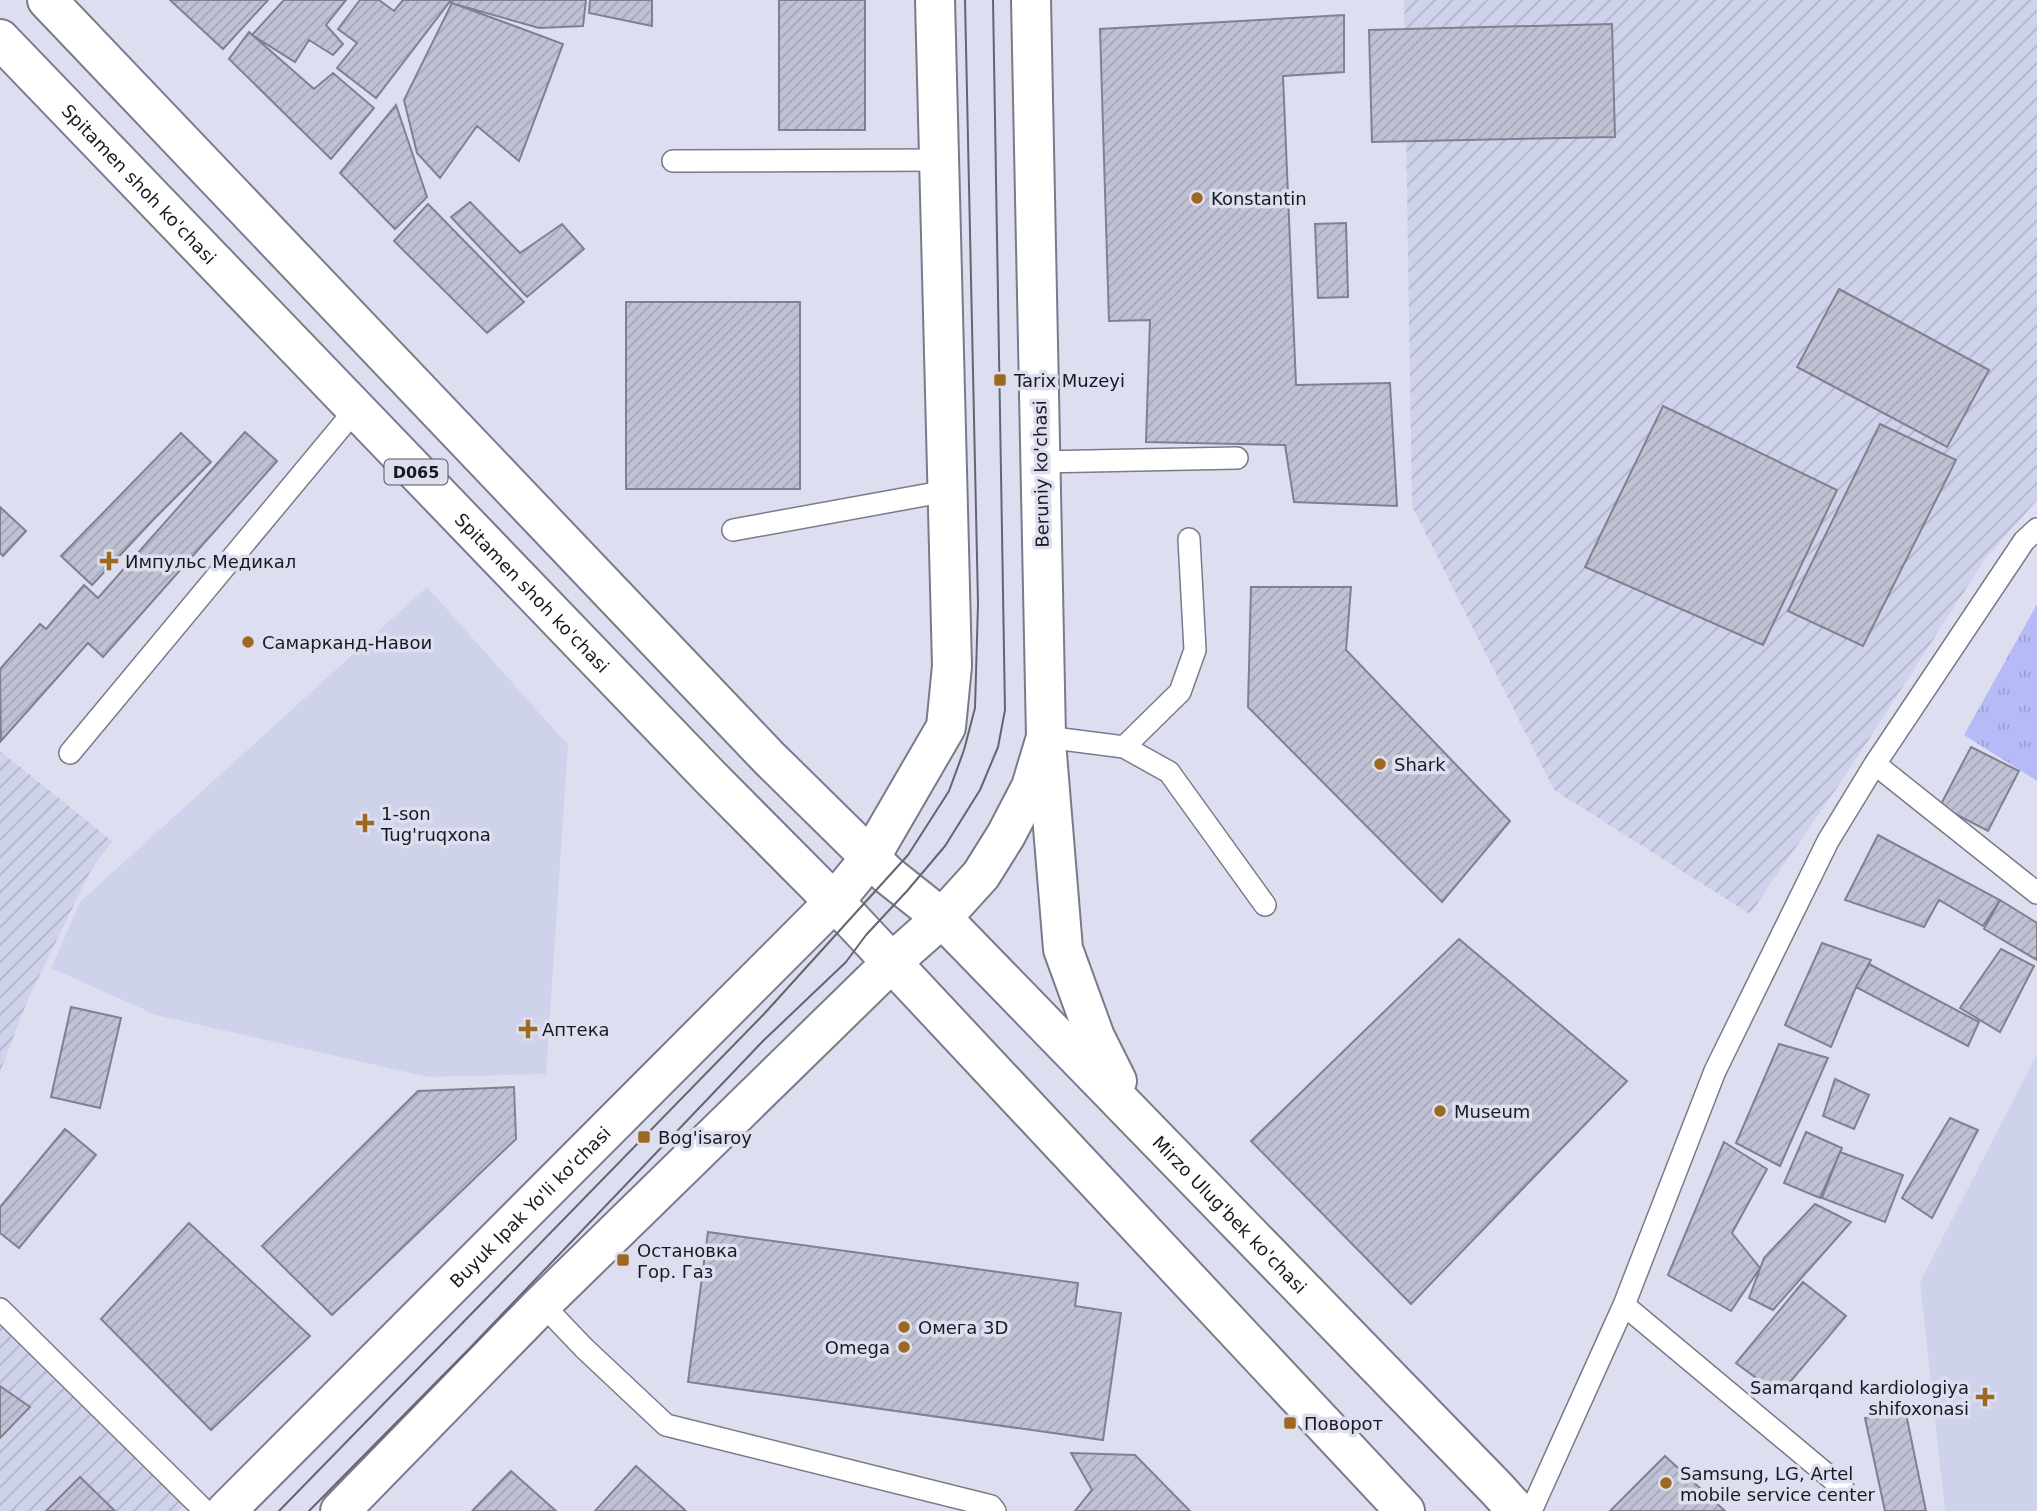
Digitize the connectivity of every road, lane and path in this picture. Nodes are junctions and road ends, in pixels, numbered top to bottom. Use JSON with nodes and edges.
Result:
{"nodes":[{"id":1,"x":47,"y":0,"type":"edge"},
{"id":2,"x":935,"y":0,"type":"edge"},
{"id":3,"x":1031,"y":0,"type":"edge"},
{"id":4,"x":0,"y":39,"type":"edge"},
{"id":5,"x":939,"y":160,"type":"junction"},
{"id":6,"x":673,"y":161,"type":"dead end"},
{"id":7,"x":356,"y":409,"type":"junction"},
{"id":8,"x":1237,"y":458,"type":"dead end"},
{"id":9,"x":1040,"y":462,"type":"junction"},
{"id":10,"x":947,"y":491,"type":"junction"},
{"id":11,"x":2037,"y":529,"type":"edge"},
{"id":12,"x":733,"y":530,"type":"dead end"},
{"id":13,"x":1189,"y":539,"type":"dead end"},
{"id":14,"x":1045,"y":737,"type":"junction"},
{"id":15,"x":1124,"y":747,"type":"junction"},
{"id":16,"x":70,"y":753,"type":"dead end"},
{"id":17,"x":1875,"y":764,"type":"junction"},
{"id":18,"x":870,"y":858,"type":"junction"},
{"id":19,"x":2037,"y":893,"type":"edge"},
{"id":20,"x":834,"y":902,"type":"junction"},
{"id":21,"x":1265,"y":905,"type":"dead end"},
{"id":22,"x":942,"y":918,"type":"junction"},
{"id":23,"x":891,"y":963,"type":"junction"},
{"id":24,"x":1136,"y":1117,"type":"junction"},
{"id":25,"x":542,"y":1304,"type":"junction"},
{"id":26,"x":1624,"y":1305,"type":"junction"},
{"id":27,"x":0,"y":1309,"type":"edge"},
{"id":28,"x":1843,"y":1488,"type":"dead end"},
{"id":29,"x":205,"y":1511,"type":"edge"},
{"id":30,"x":226,"y":1511,"type":"edge"},
{"id":31,"x":340,"y":1511,"type":"edge"},
{"id":32,"x":995,"y":1511,"type":"edge"},
{"id":33,"x":1405,"y":1511,"type":"edge"},
{"id":34,"x":1517,"y":1511,"type":"edge"},
{"id":35,"x":1531,"y":1511,"type":"edge"}],
"edges":[{"from":1,"to":18,"type":"main road"},
{"from":2,"to":5,"type":"main road"},
{"from":3,"to":9,"type":"main road","name":"Beruniy ko'chasi"},
{"from":4,"to":7,"type":"main road","name":"Spitamen shoh ko'chasi","number":"D065"},
{"from":5,"to":6,"type":"lane"},
{"from":5,"to":10,"type":"main road"},
{"from":7,"to":16,"type":"lane"},
{"from":7,"to":20,"type":"main road","name":"Spitamen shoh ko'chasi","number":"D065"},
{"from":8,"to":9,"type":"lane"},
{"from":9,"to":14,"type":"main road","name":"Beruniy ko'chasi"},
{"from":10,"to":12,"type":"lane"},
{"from":10,"to":18,"type":"main road"},
{"from":11,"to":17,"type":"lane"},
{"from":13,"to":15,"type":"lane"},
{"from":14,"to":15,"type":"lane"},
{"from":14,"to":22,"type":"main road","name":"Beruniy ko'chasi"},
{"from":14,"to":24,"type":"main road"},
{"from":15,"to":21,"type":"lane"},
{"from":17,"to":19,"type":"lane"},
{"from":17,"to":26,"type":"lane"},
{"from":18,"to":20,"type":"main road"},
{"from":18,"to":22,"type":"main road","name":"Mirzo Ulug'bek ko'chasi"},
{"from":20,"to":23,"type":"main road","name":"Spitamen shoh ko'chasi"},
{"from":20,"to":30,"type":"main road","name":"Buyuk Ipak Yo'li ko'chasi"},
{"from":22,"to":23,"type":"main road","name":"Beruniy ko'chasi"},
{"from":22,"to":24,"type":"main road","name":"Mirzo Ulug'bek ko'chasi"},
{"from":23,"to":25,"type":"main road"},
{"from":23,"to":33,"type":"main road"},
{"from":24,"to":34,"type":"main road","name":"Mirzo Ulug'bek ko'chasi"},
{"from":25,"to":31,"type":"main road"},
{"from":25,"to":32,"type":"lane"},
{"from":26,"to":28,"type":"lane"},
{"from":26,"to":35,"type":"lane"},
{"from":27,"to":29,"type":"lane"}]}
